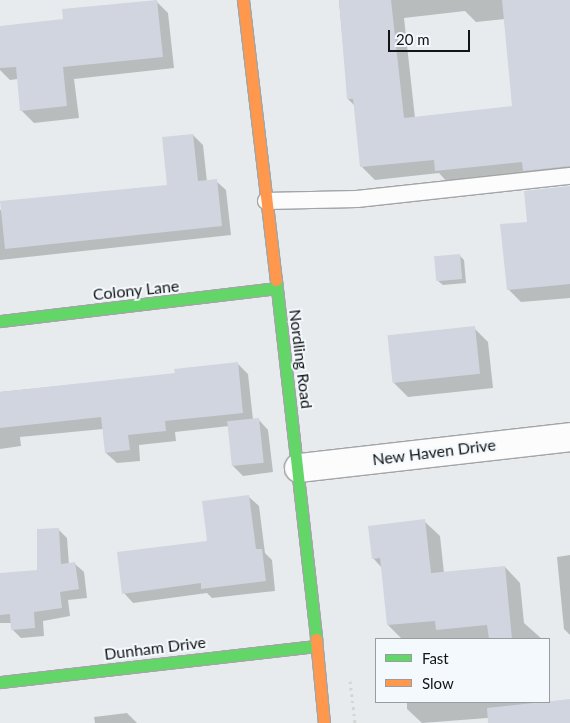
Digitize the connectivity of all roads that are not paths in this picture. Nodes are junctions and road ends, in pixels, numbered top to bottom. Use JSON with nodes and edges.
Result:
{"nodes":[{"id":1,"x":243,"y":0,"type":"edge"},
{"id":2,"x":570,"y":176,"type":"edge"},
{"id":3,"x":266,"y":201,"type":"junction"},
{"id":4,"x":276,"y":288,"type":"junction"},
{"id":5,"x":0,"y":322,"type":"edge"},
{"id":6,"x":570,"y":436,"type":"edge"},
{"id":7,"x":299,"y":468,"type":"junction"},
{"id":8,"x":315,"y":646,"type":"junction"},
{"id":9,"x":0,"y":682,"type":"edge"},
{"id":10,"x":324,"y":723,"type":"edge"}],
"edges":[{"from":1,"to":3,"type":"street","name":"Nordling Road"},
{"from":2,"to":3,"type":"lane"},
{"from":3,"to":4,"type":"street","name":"Nordling Road"},
{"from":4,"to":5,"type":"street","name":"Colony Lane"},
{"from":4,"to":7,"type":"street","name":"Nordling Road"},
{"from":6,"to":7,"type":"street","name":"New Haven Drive"},
{"from":7,"to":8,"type":"street","name":"Nordling Road"},
{"from":8,"to":9,"type":"street","name":"Dunham Drive"},
{"from":8,"to":10,"type":"street","name":"Nordling Road"}]}
